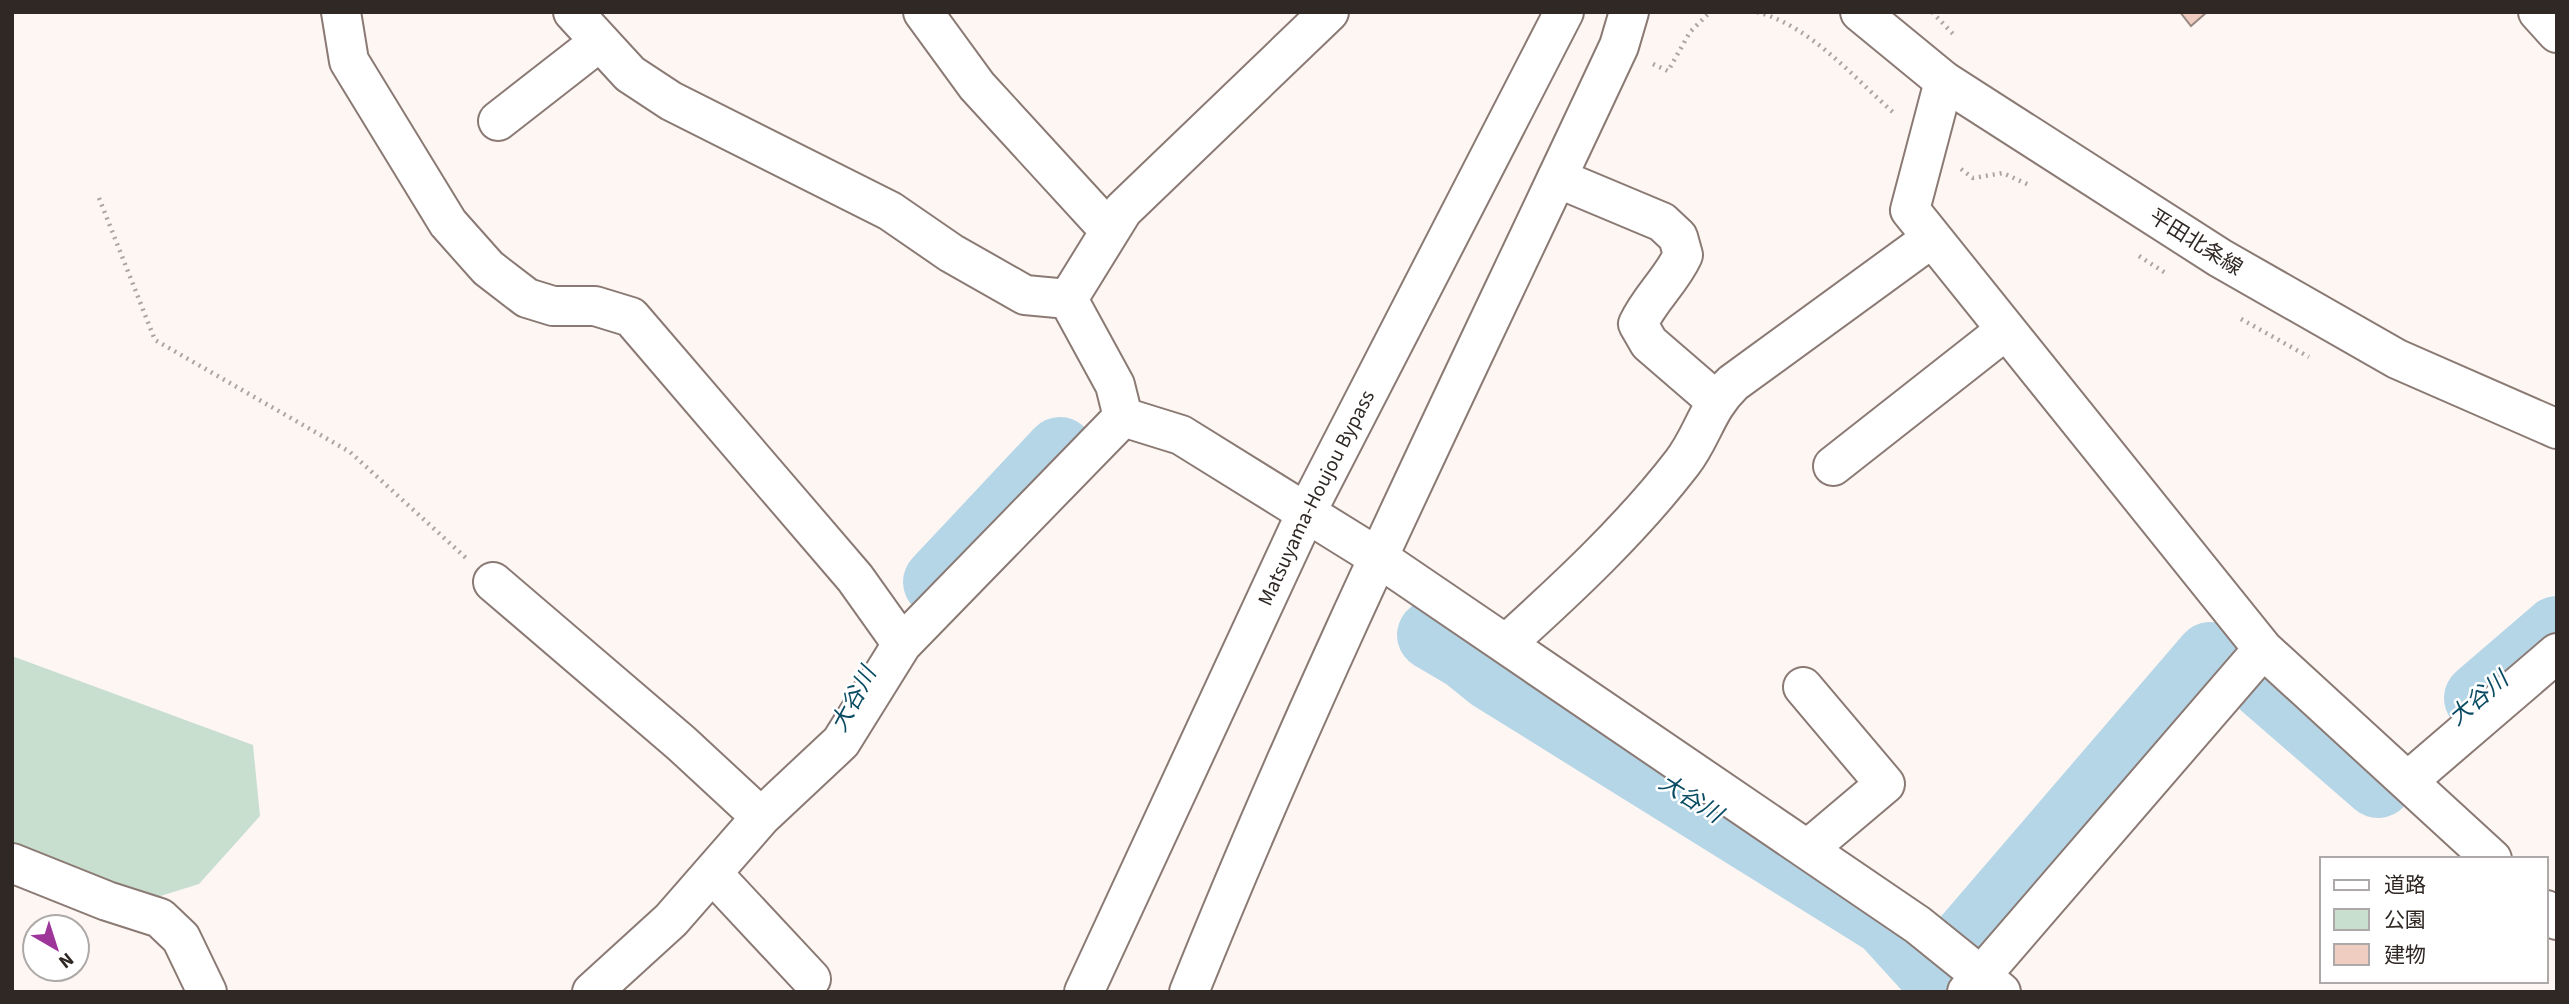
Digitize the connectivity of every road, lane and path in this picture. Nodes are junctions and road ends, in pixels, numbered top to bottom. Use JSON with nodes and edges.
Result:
{"nodes":[{"id":1,"x":341,"y":12,"type":"edge"},
{"id":2,"x":573,"y":12,"type":"edge"},
{"id":3,"x":923,"y":12,"type":"edge"},
{"id":4,"x":1329,"y":12,"type":"edge"},
{"id":5,"x":1647,"y":12,"type":"edge"},
{"id":6,"x":1757,"y":12,"type":"edge"},
{"id":7,"x":1860,"y":12,"type":"edge"},
{"id":8,"x":2538,"y":12,"type":"edge"},
{"id":9,"x":1564,"y":14,"type":"edge"},
{"id":10,"x":1624,"y":29,"type":"edge"},
{"id":11,"x":2557,"y":33,"type":"edge"},
{"id":12,"x":598,"y":43,"type":"junction"},
{"id":13,"x":1944,"y":81,"type":"junction"},
{"id":14,"x":498,"y":121,"type":"dead end"},
{"id":15,"x":1928,"y":143,"type":"junction"},
{"id":16,"x":1557,"y":178,"type":"junction"},
{"id":17,"x":2032,"y":187,"type":"dead end"},
{"id":18,"x":99,"y":198,"type":"dead end"},
{"id":19,"x":1110,"y":230,"type":"junction"},
{"id":20,"x":1932,"y":238,"type":"junction"},
{"id":21,"x":2132,"y":252,"type":"dead end"},
{"id":22,"x":2177,"y":280,"type":"dead end"},
{"id":23,"x":1068,"y":299,"type":"junction"},
{"id":24,"x":2232,"y":313,"type":"dead end"},
{"id":25,"x":2006,"y":330,"type":"junction"},
{"id":26,"x":2312,"y":359,"type":"dead end"},
{"id":27,"x":1716,"y":400,"type":"junction"},
{"id":28,"x":1123,"y":417,"type":"junction"},
{"id":29,"x":2557,"y":429,"type":"edge"},
{"id":30,"x":1833,"y":466,"type":"dead end"},
{"id":31,"x":1306,"y":513,"type":"junction"},
{"id":32,"x":1380,"y":558,"type":"junction"},
{"id":33,"x":493,"y":582,"type":"joint"},
{"id":34,"x":1507,"y":643,"type":"junction"},
{"id":35,"x":902,"y":644,"type":"junction"},
{"id":36,"x":2263,"y":649,"type":"junction"},
{"id":37,"x":2557,"y":653,"type":"edge"},
{"id":38,"x":1803,"y":687,"type":"dead end"},
{"id":39,"x":2409,"y":780,"type":"junction"},
{"id":40,"x":761,"y":817,"type":"junction"},
{"id":41,"x":1808,"y":849,"type":"junction"},
{"id":42,"x":2490,"y":857,"type":"edge"},
{"id":43,"x":12,"y":863,"type":"edge"},
{"id":44,"x":712,"y":873,"type":"junction"},
{"id":45,"x":811,"y":979,"type":"dead end"},
{"id":46,"x":1983,"y":986,"type":"edge"},
{"id":47,"x":207,"y":992,"type":"edge"},
{"id":48,"x":592,"y":992,"type":"edge"},
{"id":49,"x":1084,"y":992,"type":"edge"},
{"id":50,"x":1189,"y":992,"type":"edge"}],
"edges":[{"from":1,"to":35,"type":"main road"},
{"from":2,"to":12,"type":"main road"},
{"from":3,"to":19,"type":"main road"},
{"from":4,"to":19,"type":"main road"},
{"from":5,"to":10,"type":"main road"},
{"from":6,"to":15,"type":"path"},
{"from":7,"to":13,"type":"main road","name":"平田北条線"},
{"from":8,"to":11,"type":"main road"},
{"from":9,"to":31,"type":"main road","name":"Matsuyama-Houjou Bypass"},
{"from":10,"to":16,"type":"main road"},
{"from":12,"to":14,"type":"main road"},
{"from":12,"to":23,"type":"main road"},
{"from":13,"to":15,"type":"main road"},
{"from":13,"to":29,"type":"main road","name":"平田北条線"},
{"from":15,"to":17,"type":"path"},
{"from":15,"to":20,"type":"main road"},
{"from":16,"to":27,"type":"main road"},
{"from":16,"to":32,"type":"main road"},
{"from":18,"to":33,"type":"path"},
{"from":19,"to":23,"type":"main road"},
{"from":20,"to":25,"type":"main road"},
{"from":20,"to":27,"type":"main road"},
{"from":21,"to":22,"type":"path"},
{"from":23,"to":28,"type":"main road"},
{"from":24,"to":26,"type":"path"},
{"from":25,"to":30,"type":"main road"},
{"from":25,"to":36,"type":"main road"},
{"from":27,"to":34,"type":"main road"},
{"from":28,"to":31,"type":"main road"},
{"from":28,"to":35,"type":"main road"},
{"from":31,"to":32,"type":"main road"},
{"from":31,"to":49,"type":"main road","name":"Matsuyama-Houjou Bypass"},
{"from":32,"to":34,"type":"main road"},
{"from":32,"to":50,"type":"main road"},
{"from":33,"to":40,"type":"main road"},
{"from":34,"to":41,"type":"main road"},
{"from":35,"to":40,"type":"main road"},
{"from":36,"to":39,"type":"main road"},
{"from":36,"to":46,"type":"main road"},
{"from":37,"to":39,"type":"main road"},
{"from":38,"to":41,"type":"main road"},
{"from":39,"to":42,"type":"main road"},
{"from":40,"to":44,"type":"main road"},
{"from":41,"to":46,"type":"main road"},
{"from":43,"to":47,"type":"main road"},
{"from":44,"to":45,"type":"main road"},
{"from":44,"to":48,"type":"main road"}]}
